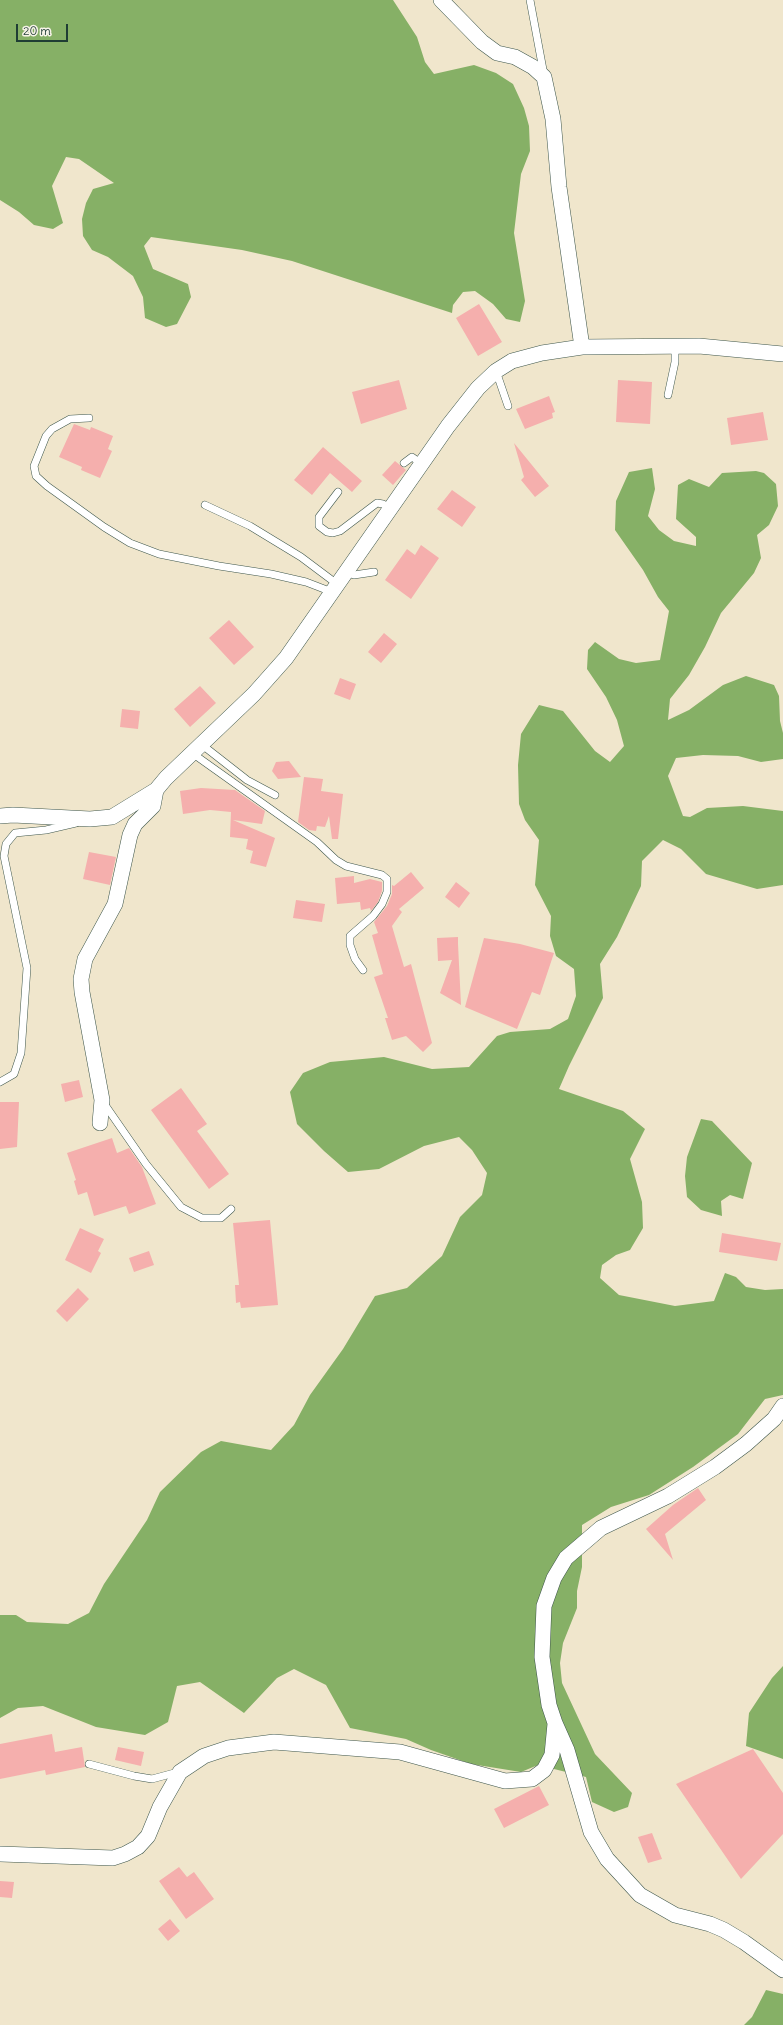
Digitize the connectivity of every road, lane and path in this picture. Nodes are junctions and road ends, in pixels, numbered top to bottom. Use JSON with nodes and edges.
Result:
{"nodes":[{"id":1,"x":441,"y":0,"type":"edge"},
{"id":2,"x":530,"y":0,"type":"edge"},
{"id":3,"x":544,"y":77,"type":"junction"},
{"id":4,"x":675,"y":346,"type":"junction"},
{"id":5,"x":582,"y":347,"type":"junction"},
{"id":6,"x":783,"y":354,"type":"edge"},
{"id":7,"x":496,"y":371,"type":"junction"},
{"id":8,"x":668,"y":395,"type":"dead end"},
{"id":9,"x":508,"y":406,"type":"dead end"},
{"id":10,"x":89,"y":418,"type":"dead end"},
{"id":11,"x":404,"y":463,"type":"dead end"},
{"id":12,"x":422,"y":464,"type":"junction"},
{"id":13,"x":338,"y":492,"type":"dead end"},
{"id":14,"x":205,"y":505,"type":"dead end"},
{"id":15,"x":390,"y":508,"type":"junction"},
{"id":16,"x":374,"y":572,"type":"dead end"},
{"id":17,"x":338,"y":583,"type":"junction"},
{"id":18,"x":197,"y":749,"type":"junction"},
{"id":19,"x":156,"y":790,"type":"junction"},
{"id":20,"x":274,"y":795,"type":"dead end"},
{"id":21,"x":0,"y":816,"type":"edge"},
{"id":22,"x":90,"y":819,"type":"junction"},
{"id":23,"x":363,"y":970,"type":"dead end"},
{"id":24,"x":0,"y":1082,"type":"edge"},
{"id":25,"x":102,"y":1100,"type":"junction"},
{"id":26,"x":100,"y":1123,"type":"dead end"},
{"id":27,"x":231,"y":1209,"type":"dead end"},
{"id":28,"x":783,"y":1406,"type":"edge"},
{"id":29,"x":555,"y":1723,"type":"junction"},
{"id":30,"x":89,"y":1764,"type":"dead end"},
{"id":31,"x":180,"y":1772,"type":"junction"},
{"id":32,"x":0,"y":1854,"type":"edge"},
{"id":33,"x":764,"y":1956,"type":"junction"},
{"id":34,"x":783,"y":1964,"type":"edge"},
{"id":35,"x":783,"y":1970,"type":"edge"}],
"edges":[{"from":1,"to":3,"type":"street"},
{"from":2,"to":3,"type":"lane"},
{"from":3,"to":5,"type":"street"},
{"from":4,"to":5,"type":"street"},
{"from":4,"to":6,"type":"street"},
{"from":4,"to":8,"type":"lane"},
{"from":5,"to":7,"type":"street"},
{"from":7,"to":9,"type":"lane"},
{"from":7,"to":12,"type":"street"},
{"from":10,"to":17,"type":"lane"},
{"from":11,"to":12,"type":"lane"},
{"from":12,"to":15,"type":"street"},
{"from":13,"to":15,"type":"lane"},
{"from":14,"to":17,"type":"lane"},
{"from":15,"to":17,"type":"street"},
{"from":16,"to":17,"type":"lane"},
{"from":17,"to":18,"type":"street"},
{"from":18,"to":19,"type":"street"},
{"from":18,"to":20,"type":"lane"},
{"from":18,"to":23,"type":"lane"},
{"from":19,"to":22,"type":"street"},
{"from":19,"to":25,"type":"street"},
{"from":21,"to":22,"type":"street"},
{"from":22,"to":24,"type":"lane"},
{"from":25,"to":26,"type":"street"},
{"from":25,"to":27,"type":"lane"},
{"from":28,"to":29,"type":"street"},
{"from":29,"to":31,"type":"street"},
{"from":29,"to":33,"type":"street"},
{"from":30,"to":31,"type":"lane"},
{"from":31,"to":32,"type":"street"},
{"from":33,"to":34,"type":"lane"},
{"from":33,"to":35,"type":"street"}]}
